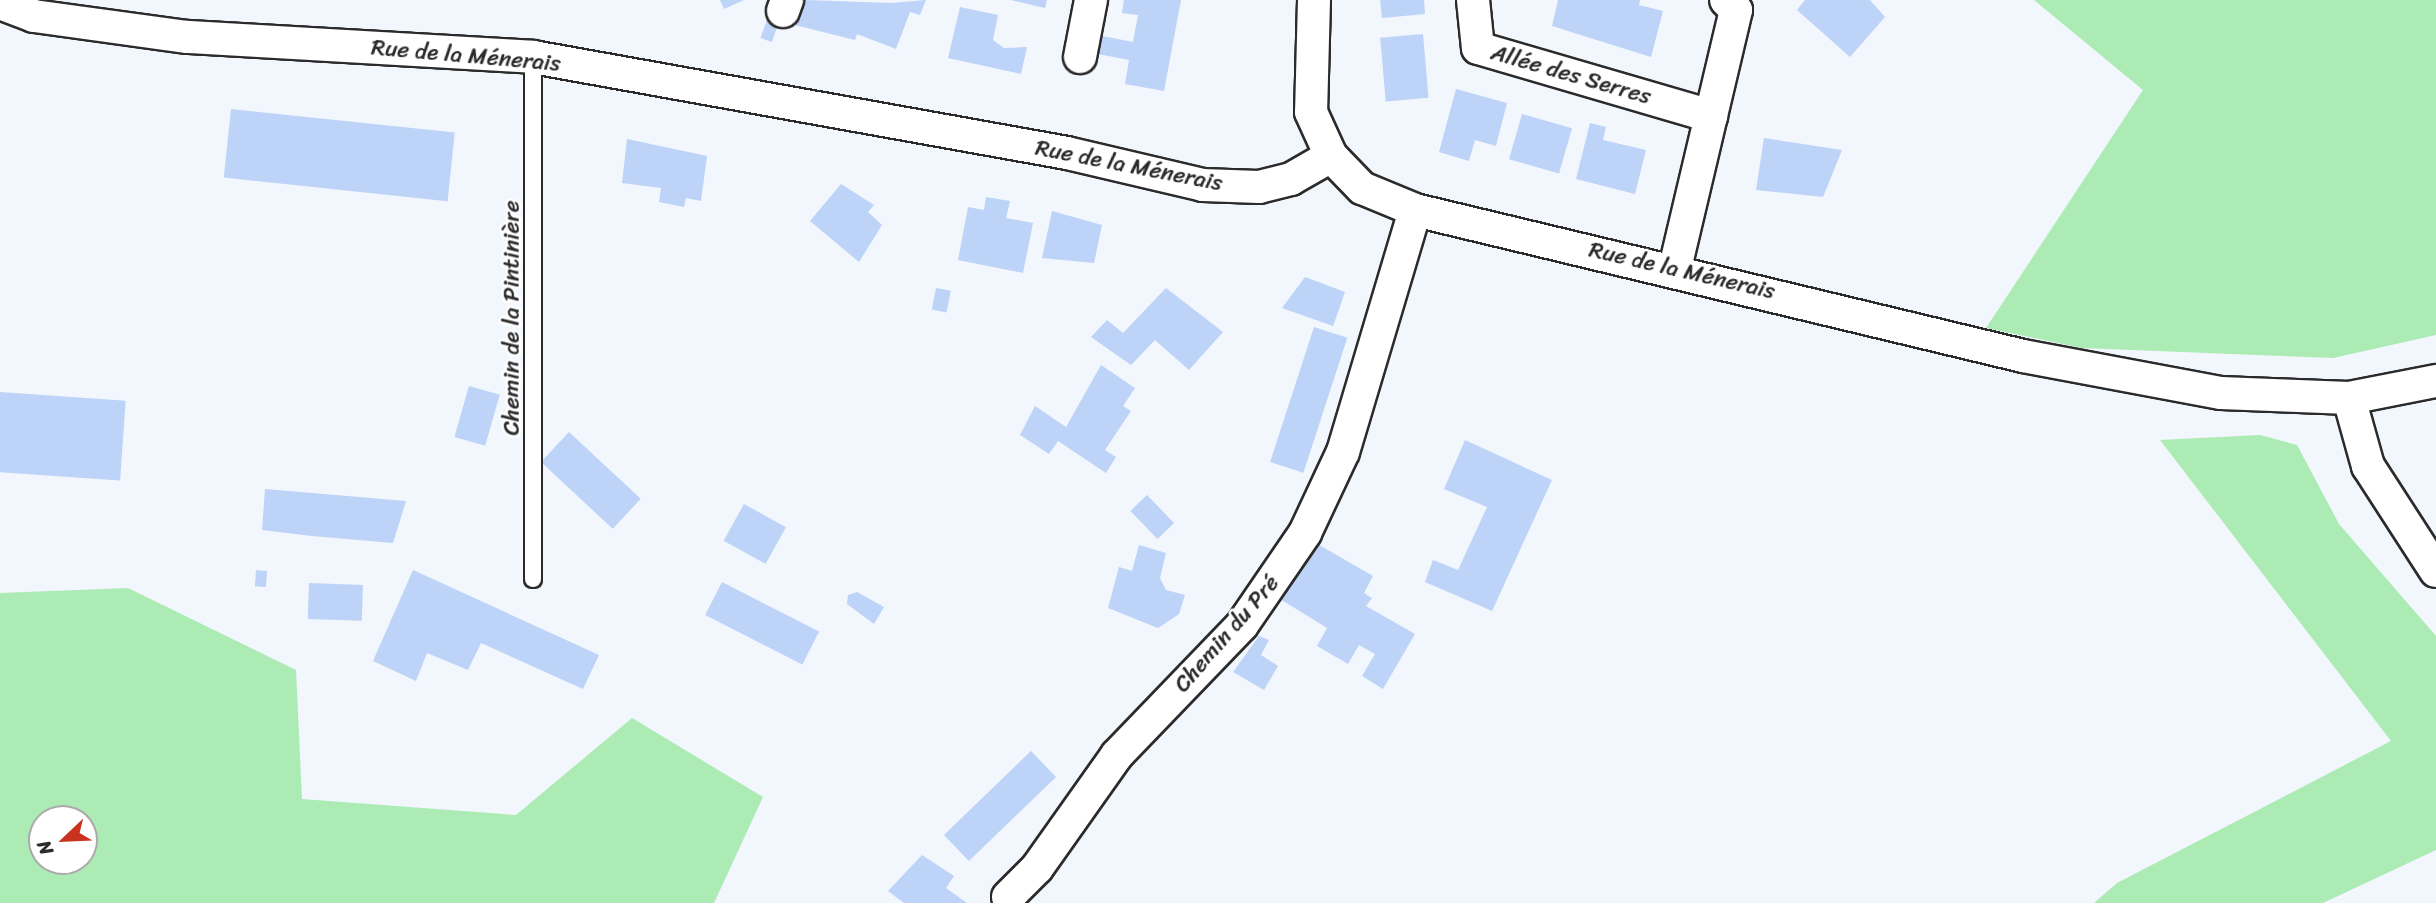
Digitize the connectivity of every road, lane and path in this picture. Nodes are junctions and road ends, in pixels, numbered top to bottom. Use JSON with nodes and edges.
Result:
{"nodes":[{"id":1,"x":1091,"y":0,"type":"edge"},
{"id":2,"x":1314,"y":0,"type":"edge"},
{"id":3,"x":1473,"y":0,"type":"edge"},
{"id":4,"x":1726,"y":0,"type":"edge"},
{"id":5,"x":0,"y":3,"type":"edge"},
{"id":6,"x":533,"y":57,"type":"junction"},
{"id":7,"x":1080,"y":57,"type":"dead end"},
{"id":8,"x":1711,"y":116,"type":"junction"},
{"id":9,"x":1331,"y":156,"type":"junction"},
{"id":10,"x":1415,"y":210,"type":"junction"},
{"id":11,"x":1675,"y":268,"type":"junction"},
{"id":12,"x":2436,"y":380,"type":"edge"},
{"id":13,"x":2349,"y":398,"type":"junction"},
{"id":14,"x":2436,"y":571,"type":"edge"},
{"id":15,"x":533,"y":579,"type":"dead end"},
{"id":16,"x":1008,"y":897,"type":"dead end"}],
"edges":[{"from":1,"to":7,"type":"street"},
{"from":2,"to":9,"type":"street"},
{"from":3,"to":8,"type":"street","name":"Allée des Serres"},
{"from":4,"to":8,"type":"street"},
{"from":5,"to":6,"type":"street","name":"Rue de la Ménerais"},
{"from":6,"to":9,"type":"street","name":"Rue de la Ménerais"},
{"from":6,"to":15,"type":"lane","name":"Chemin de la Pintinière"},
{"from":8,"to":11,"type":"street"},
{"from":9,"to":10,"type":"street","name":"Rue de la Ménerais"},
{"from":10,"to":11,"type":"street","name":"Rue de la Ménerais"},
{"from":10,"to":16,"type":"street","name":"Chemin du Pré"},
{"from":11,"to":13,"type":"street","name":"Rue de la Ménerais"},
{"from":12,"to":13,"type":"street","name":"Rue de la Ménerais"},
{"from":13,"to":14,"type":"street"}]}
